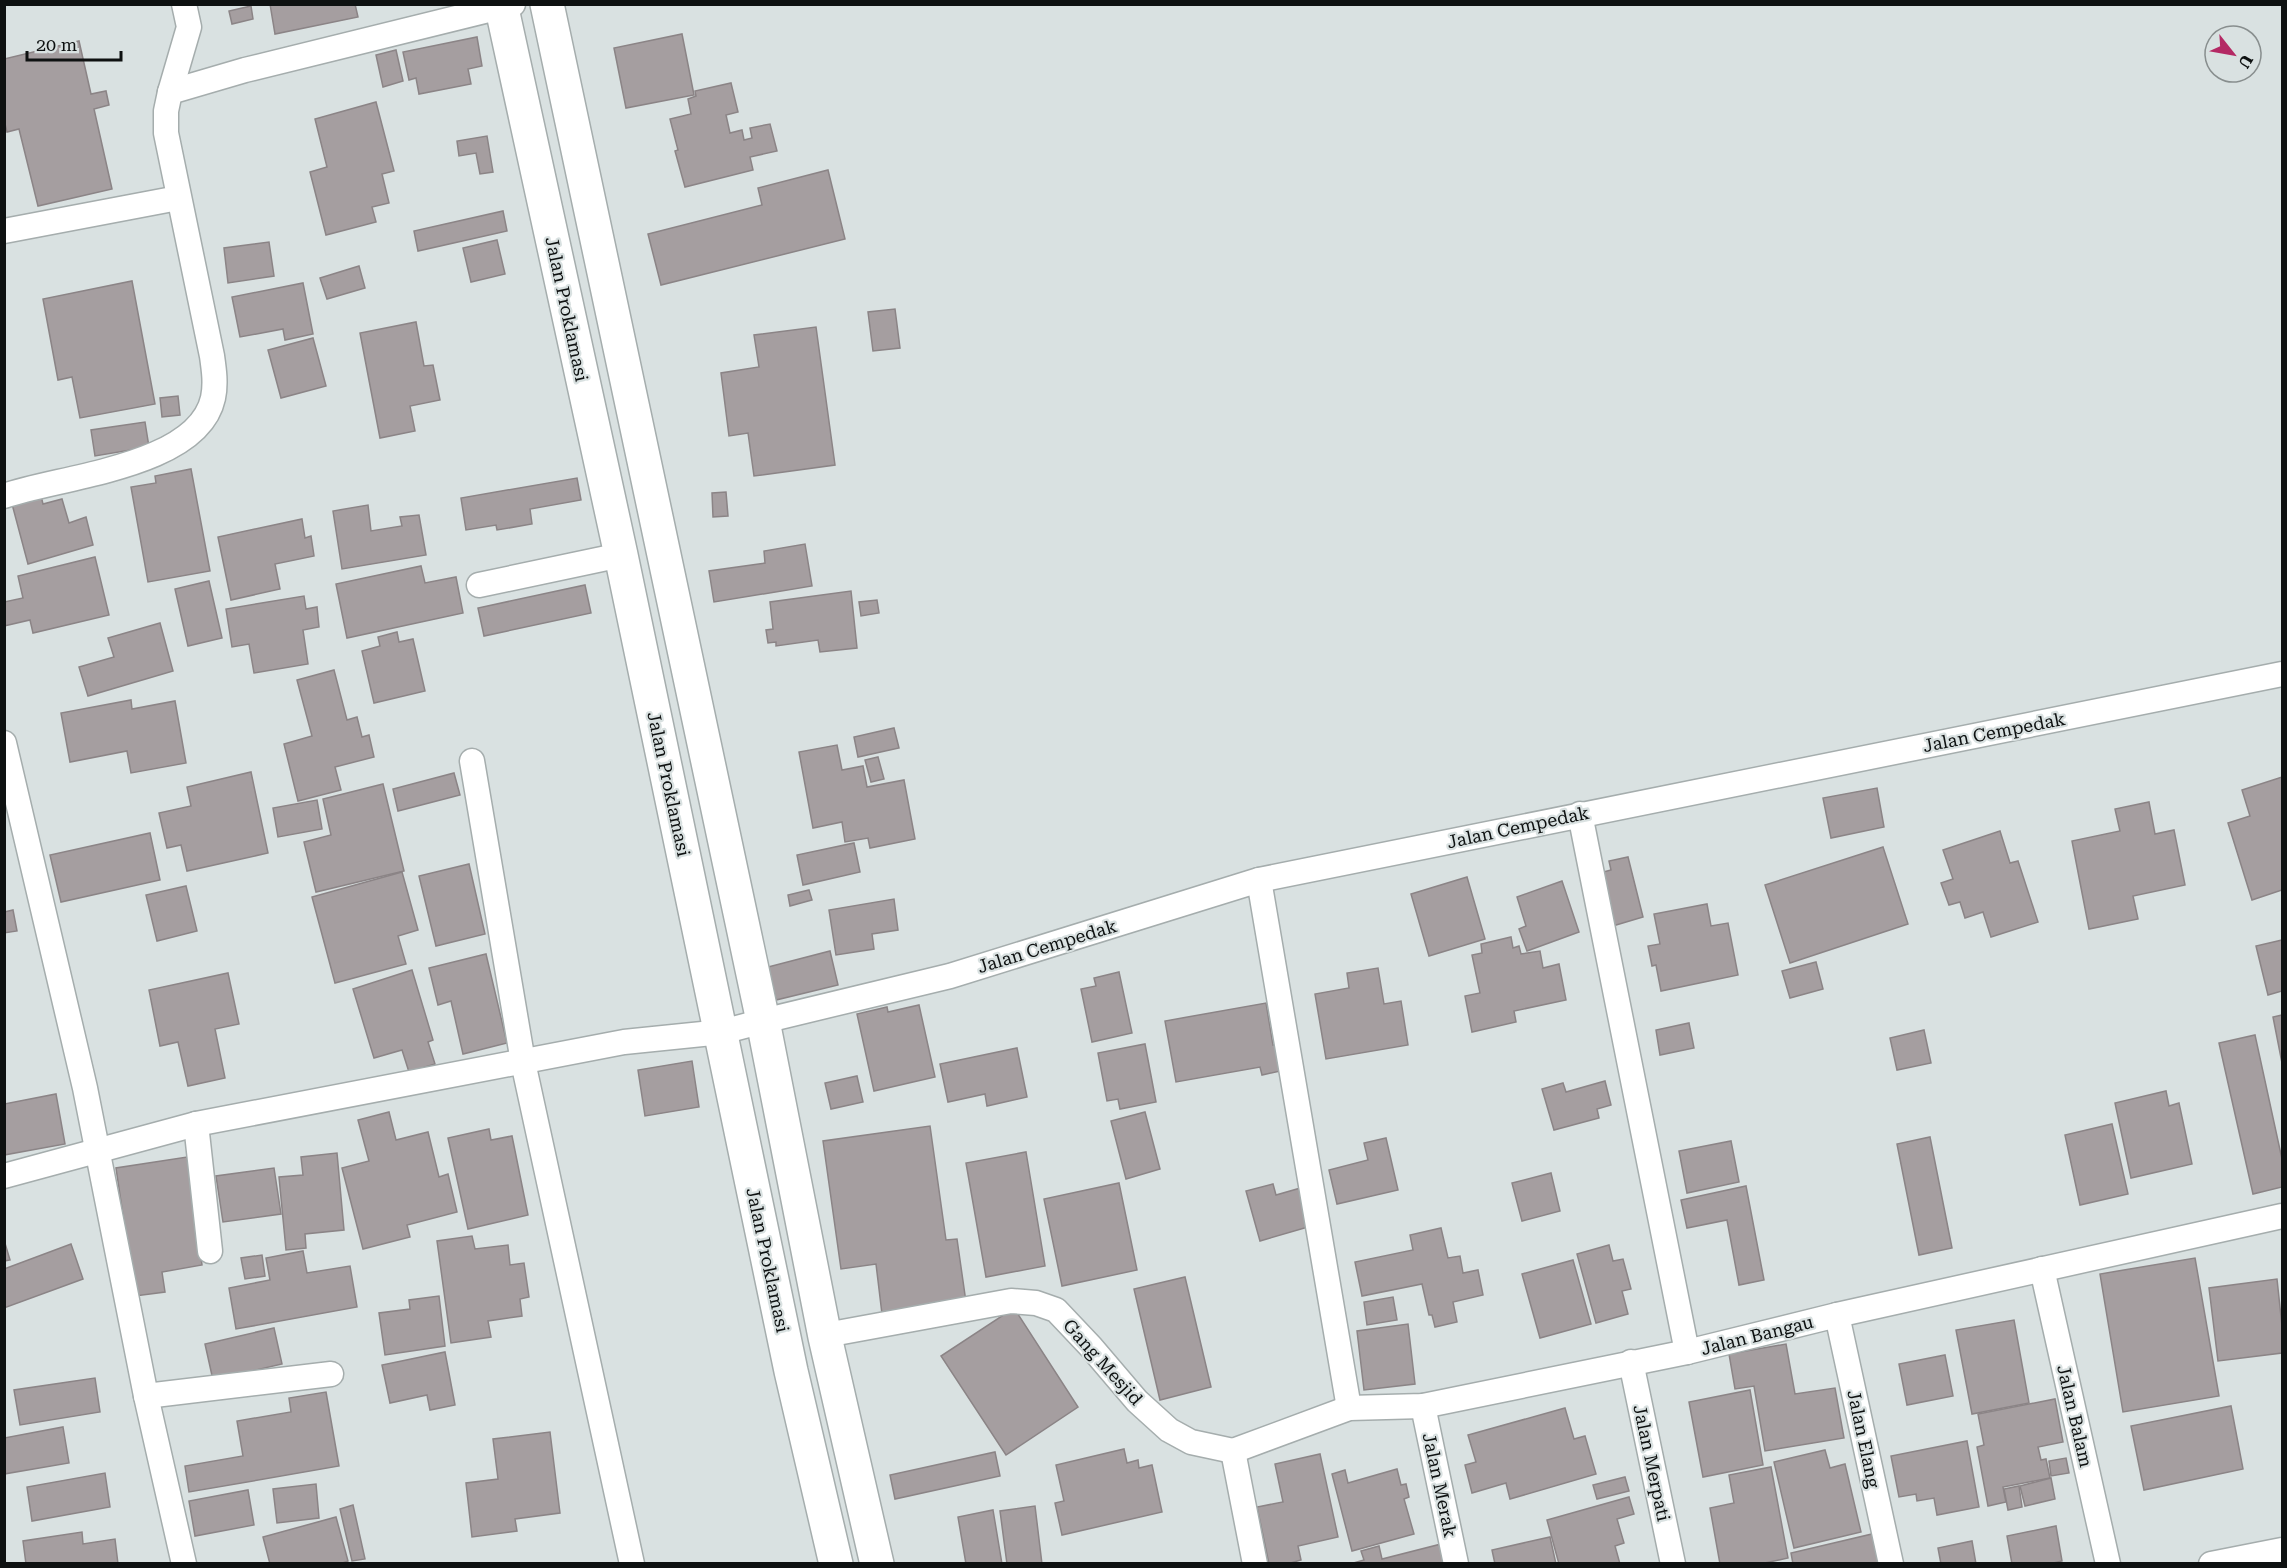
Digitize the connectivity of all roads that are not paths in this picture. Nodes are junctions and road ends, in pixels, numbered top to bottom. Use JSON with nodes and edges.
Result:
{"nodes":[{"id":1,"x":184,"y":4,"type":"edge"},
{"id":2,"x":548,"y":4,"type":"edge"},
{"id":3,"x":505,"y":5,"type":"edge"},
{"id":4,"x":170,"y":92,"type":"junction"},
{"id":5,"x":178,"y":198,"type":"junction"},
{"id":6,"x":4,"y":231,"type":"edge"},
{"id":7,"x":4,"y":496,"type":"edge"},
{"id":8,"x":621,"y":555,"type":"junction"},
{"id":9,"x":479,"y":585,"type":"dead end"},
{"id":10,"x":2283,"y":674,"type":"edge"},
{"id":11,"x":4,"y":743,"type":"edge"},
{"id":12,"x":472,"y":761,"type":"dead end"},
{"id":13,"x":1580,"y":814,"type":"junction"},
{"id":14,"x":1259,"y":880,"type":"junction"},
{"id":15,"x":763,"y":1021,"type":"junction"},
{"id":16,"x":722,"y":1032,"type":"junction"},
{"id":17,"x":523,"y":1062,"type":"junction"},
{"id":18,"x":196,"y":1124,"type":"junction"},
{"id":19,"x":98,"y":1152,"type":"junction"},
{"id":20,"x":4,"y":1176,"type":"edge"},
{"id":21,"x":2283,"y":1216,"type":"edge"},
{"id":22,"x":210,"y":1251,"type":"dead end"},
{"id":23,"x":2042,"y":1269,"type":"junction"},
{"id":24,"x":1837,"y":1315,"type":"junction"},
{"id":25,"x":825,"y":1337,"type":"junction"},
{"id":26,"x":1687,"y":1352,"type":"junction"},
{"id":27,"x":1631,"y":1362,"type":"junction"},
{"id":28,"x":331,"y":1374,"type":"dead end"},
{"id":29,"x":146,"y":1396,"type":"junction"},
{"id":30,"x":1423,"y":1406,"type":"junction"},
{"id":31,"x":1349,"y":1408,"type":"junction"},
{"id":32,"x":1233,"y":1451,"type":"junction"},
{"id":33,"x":2283,"y":1550,"type":"edge"},
{"id":34,"x":183,"y":1563,"type":"edge"},
{"id":35,"x":632,"y":1563,"type":"edge"},
{"id":36,"x":836,"y":1563,"type":"edge"},
{"id":37,"x":877,"y":1563,"type":"edge"},
{"id":38,"x":1255,"y":1563,"type":"edge"},
{"id":39,"x":1456,"y":1563,"type":"edge"},
{"id":40,"x":1673,"y":1563,"type":"edge"},
{"id":41,"x":1891,"y":1563,"type":"edge"},
{"id":42,"x":2108,"y":1563,"type":"edge"},
{"id":43,"x":2211,"y":1563,"type":"edge"}],
"edges":[{"from":1,"to":4,"type":"street"},
{"from":2,"to":15,"type":"street"},
{"from":3,"to":4,"type":"street"},
{"from":3,"to":8,"type":"street","name":"Jalan Proklamasi"},
{"from":4,"to":5,"type":"street"},
{"from":5,"to":6,"type":"street"},
{"from":5,"to":7,"type":"street"},
{"from":8,"to":9,"type":"street"},
{"from":8,"to":16,"type":"street","name":"Jalan Proklamasi"},
{"from":10,"to":13,"type":"street","name":"Jalan Cempedak"},
{"from":11,"to":19,"type":"street"},
{"from":12,"to":17,"type":"street"},
{"from":13,"to":14,"type":"street","name":"Jalan Cempedak"},
{"from":13,"to":26,"type":"street"},
{"from":14,"to":15,"type":"street","name":"Jalan Cempedak"},
{"from":14,"to":31,"type":"street"},
{"from":15,"to":16,"type":"street","name":"Jalan Cempedak"},
{"from":15,"to":25,"type":"street"},
{"from":16,"to":17,"type":"street","name":"Jalan Cempedak"},
{"from":16,"to":36,"type":"street","name":"Jalan Proklamasi"},
{"from":17,"to":18,"type":"street","name":"Jalan Cempedak"},
{"from":17,"to":35,"type":"street"},
{"from":18,"to":19,"type":"street","name":"Jalan Cempedak"},
{"from":18,"to":22,"type":"street"},
{"from":19,"to":20,"type":"street","name":"Jalan Cempedak"},
{"from":19,"to":29,"type":"street"},
{"from":21,"to":23,"type":"street","name":"Jalan Bangau"},
{"from":23,"to":24,"type":"street","name":"Jalan Bangau"},
{"from":23,"to":42,"type":"street","name":"Jalan Balam"},
{"from":24,"to":26,"type":"street","name":"Jalan Bangau"},
{"from":24,"to":41,"type":"street","name":"Jalan Elang"},
{"from":25,"to":32,"type":"street","name":"Gang Mesjid"},
{"from":25,"to":37,"type":"street"},
{"from":26,"to":27,"type":"street","name":"Jalan Bangau"},
{"from":27,"to":30,"type":"street","name":"Jalan Bangau"},
{"from":27,"to":40,"type":"street","name":"Jalan Merpati"},
{"from":28,"to":29,"type":"street"},
{"from":29,"to":34,"type":"street"},
{"from":30,"to":31,"type":"street","name":"Jalan Bangau"},
{"from":30,"to":39,"type":"street","name":"Jalan Merak"},
{"from":31,"to":32,"type":"street","name":"Jalan Bangau"},
{"from":32,"to":38,"type":"street"},
{"from":33,"to":43,"type":"street"}]}
